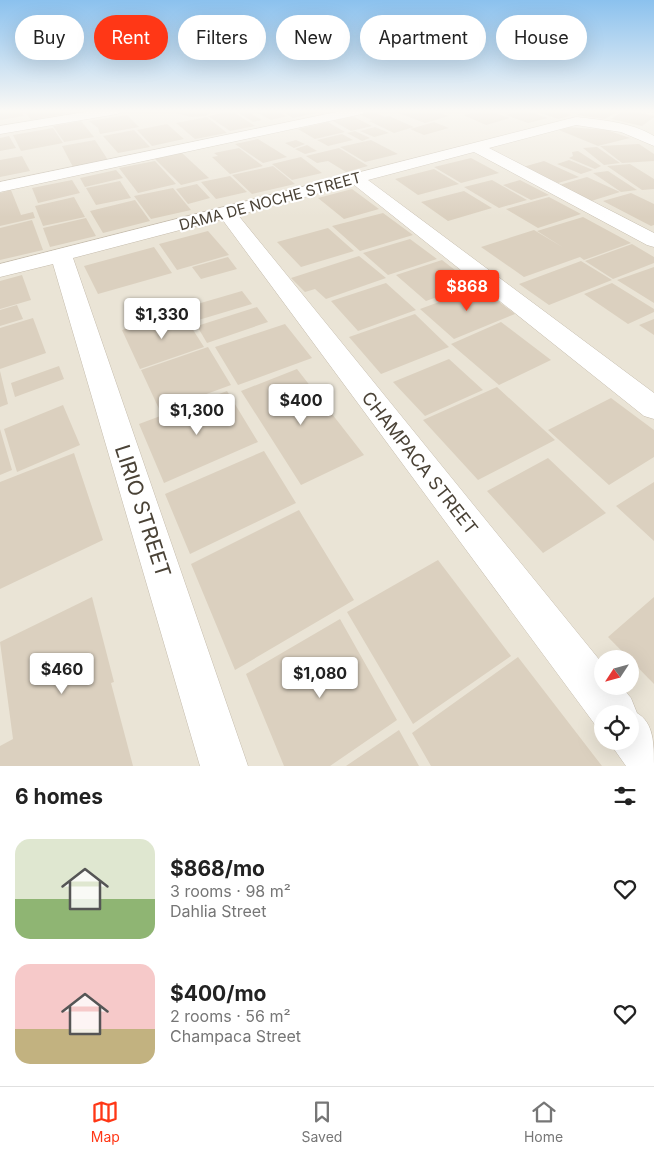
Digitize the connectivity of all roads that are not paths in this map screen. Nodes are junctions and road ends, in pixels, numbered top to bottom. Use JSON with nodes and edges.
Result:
{"nodes":[{"id":1,"x":194,"y":146,"type":"edge"},
{"id":2,"x":481,"y":146,"type":"edge"},
{"id":3,"x":476,"y":147,"type":"junction"},
{"id":4,"x":356,"y":178,"type":"junction"},
{"id":5,"x":0,"y":187,"type":"edge"},
{"id":6,"x":226,"y":212,"type":"junction"},
{"id":7,"x":654,"y":241,"type":"edge"},
{"id":8,"x":62,"y":255,"type":"junction"},
{"id":9,"x":0,"y":271,"type":"edge"},
{"id":10,"x":654,"y":408,"type":"edge"},
{"id":11,"x":608,"y":705,"type":"edge"},
{"id":12,"x":639,"y":745,"type":"edge"},
{"id":13,"x":654,"y":764,"type":"edge"},
{"id":14,"x":224,"y":766,"type":"edge"}],
"edges":[{"from":1,"to":5,"type":"street"},
{"from":2,"to":3,"type":"street","name":"DAMA DE NOCHE STREET"},
{"from":3,"to":4,"type":"street","name":"DAMA DE NOCHE STREET"},
{"from":3,"to":7,"type":"street"},
{"from":4,"to":6,"type":"street","name":"DAMA DE NOCHE STREET"},
{"from":4,"to":10,"type":"street"},
{"from":6,"to":8,"type":"street","name":"DAMA DE NOCHE STREET"},
{"from":6,"to":11,"type":"street","name":"CHAMPACA STREET"},
{"from":8,"to":9,"type":"street","name":"DAMA DE NOCHE STREET"},
{"from":8,"to":14,"type":"street","name":"LIRIO STREET"},
{"from":12,"to":13,"type":"street"}]}
